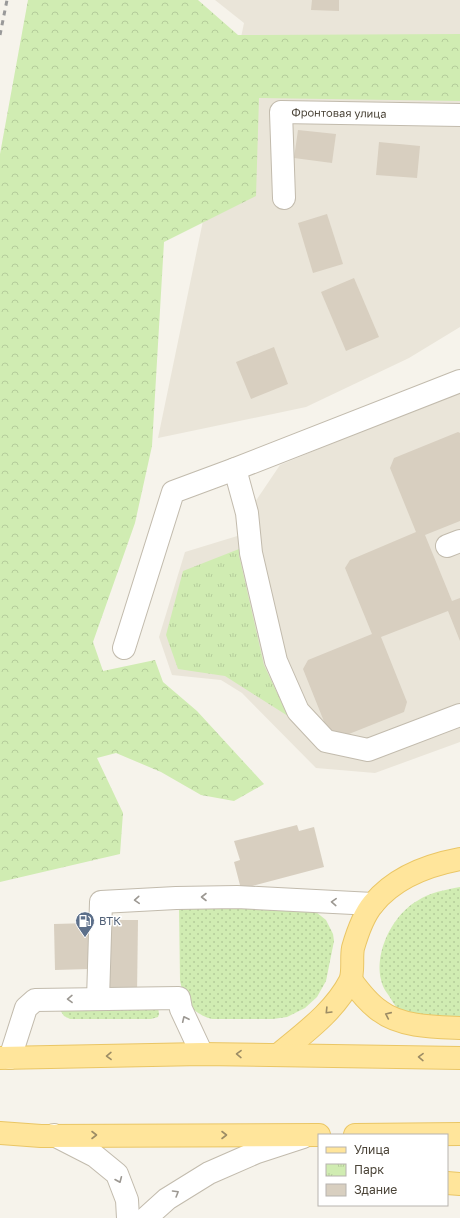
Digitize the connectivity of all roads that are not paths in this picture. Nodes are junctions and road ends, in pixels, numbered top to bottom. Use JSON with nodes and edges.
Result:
{"nodes":[{"id":1,"x":460,"y":115,"type":"edge"},
{"id":2,"x":284,"y":198,"type":"dead end"},
{"id":3,"x":460,"y":382,"type":"edge"},
{"id":4,"x":235,"y":469,"type":"junction"},
{"id":5,"x":124,"y":648,"type":"dead end"},
{"id":6,"x":460,"y":714,"type":"edge"},
{"id":7,"x":460,"y":859,"type":"edge"},
{"id":8,"x":372,"y":904,"type":"junction"},
{"id":9,"x":351,"y":980,"type":"junction"},
{"id":10,"x":98,"y":999,"type":"junction"},
{"id":11,"x":460,"y":1028,"type":"edge"},
{"id":12,"x":202,"y":1054,"type":"junction"},
{"id":13,"x":278,"y":1055,"type":"junction"},
{"id":14,"x":5,"y":1058,"type":"edge"},
{"id":15,"x":460,"y":1058,"type":"edge"},
{"id":16,"x":0,"y":1133,"type":"edge"},
{"id":17,"x":448,"y":1134,"type":"edge"},
{"id":18,"x":460,"y":1134,"type":"edge"},
{"id":19,"x":48,"y":1135,"type":"junction"},
{"id":20,"x":315,"y":1136,"type":"edge"},
{"id":21,"x":0,"y":1143,"type":"edge"},
{"id":22,"x":448,"y":1183,"type":"edge"},
{"id":23,"x":460,"y":1184,"type":"edge"},
{"id":24,"x":128,"y":1218,"type":"edge"},
{"id":25,"x":146,"y":1218,"type":"edge"}],
"edges":[{"from":1,"to":2,"type":"street","name":"Фронтовая улица"},
{"from":3,"to":4,"type":"street"},
{"from":4,"to":5,"type":"street"},
{"from":4,"to":6,"type":"street"},
{"from":7,"to":8,"type":"main road"},
{"from":8,"to":9,"type":"main road"},
{"from":8,"to":10,"type":"street","one_way":true},
{"from":11,"to":9,"type":"main road","one_way":true},
{"from":9,"to":13,"type":"main road","one_way":true},
{"from":12,"to":10,"type":"street","one_way":true},
{"from":10,"to":14,"type":"street","one_way":true},
{"from":13,"to":12,"type":"main road","one_way":true},
{"from":12,"to":14,"type":"main road","one_way":true},
{"from":15,"to":13,"type":"main road","one_way":true},
{"from":16,"to":19,"type":"main road"},
{"from":17,"to":18,"type":"main road"},
{"from":19,"to":20,"type":"main road","one_way":true},
{"from":19,"to":21,"type":"main road"},
{"from":19,"to":24,"type":"street","one_way":true},
{"from":25,"to":20,"type":"street","one_way":true},
{"from":22,"to":23,"type":"main road"}]}
